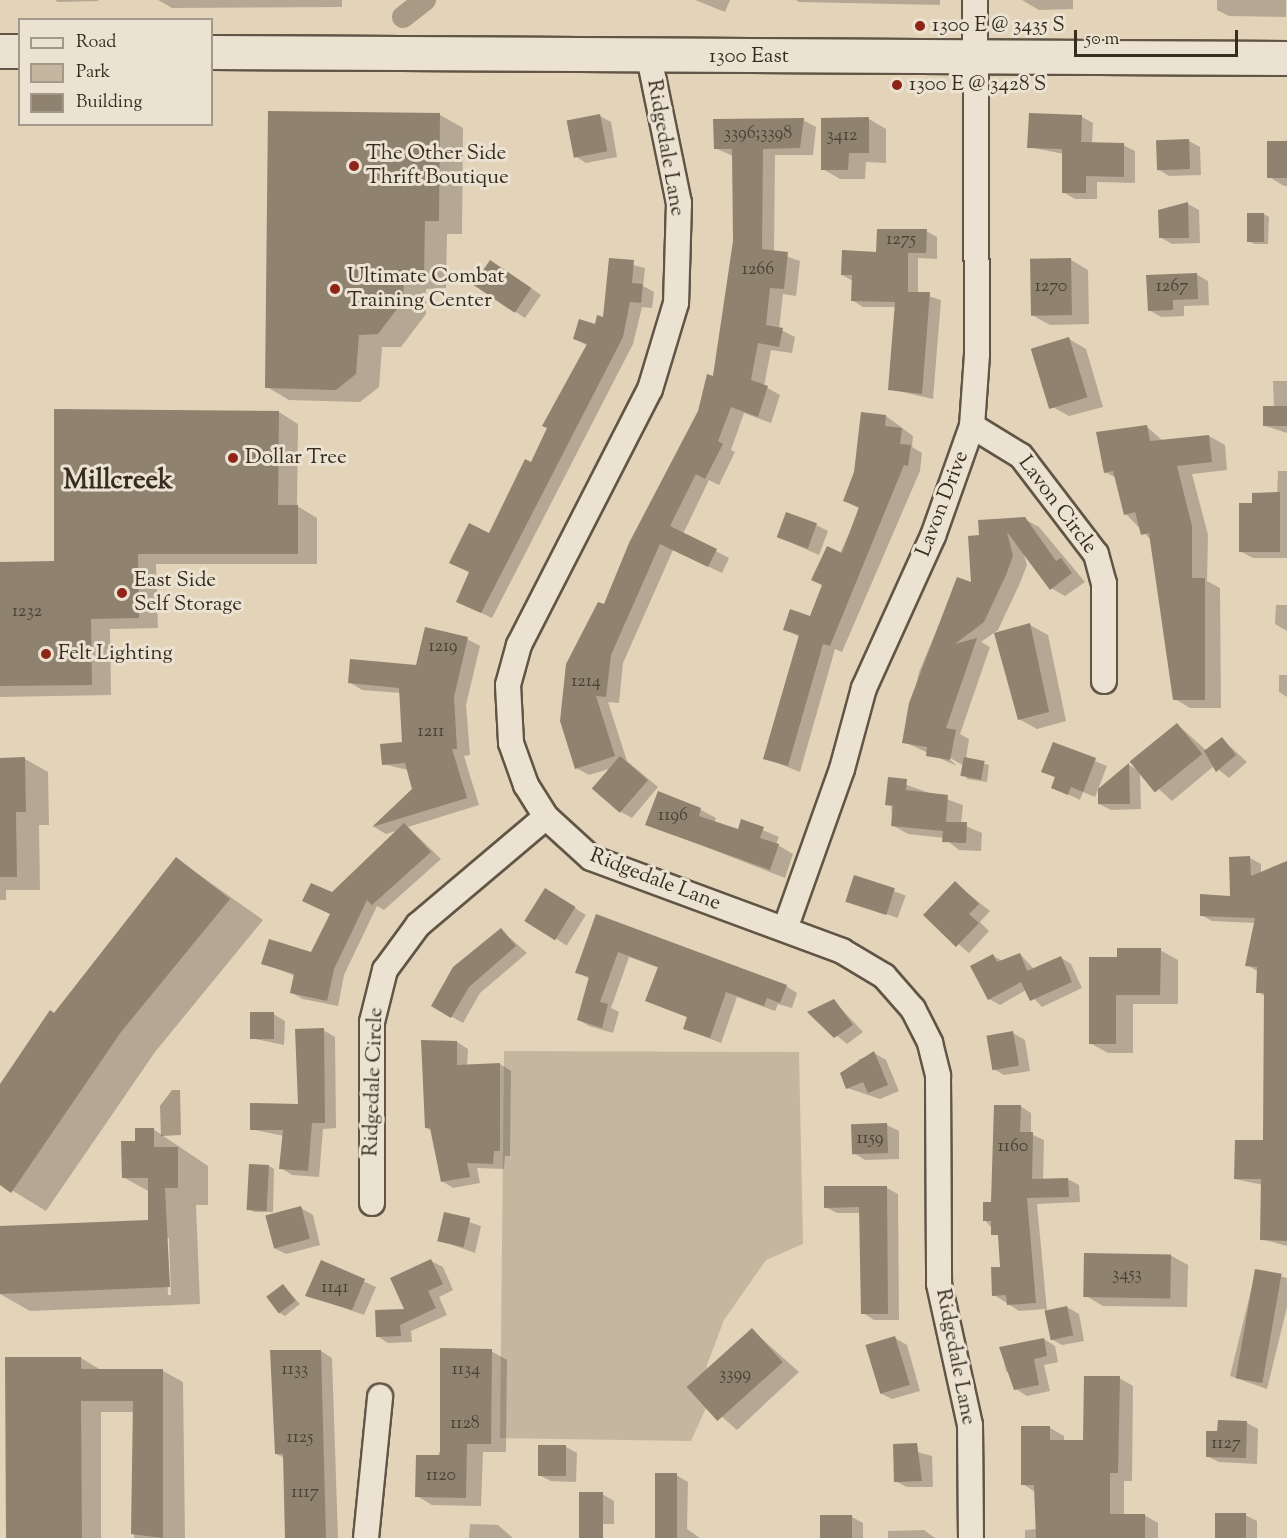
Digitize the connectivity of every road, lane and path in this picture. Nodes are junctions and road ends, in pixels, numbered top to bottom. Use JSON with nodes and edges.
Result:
{"nodes":[{"id":1,"x":975,"y":0,"type":"edge"},
{"id":2,"x":0,"y":51,"type":"edge"},
{"id":3,"x":18,"y":51,"type":"edge"},
{"id":4,"x":213,"y":52,"type":"edge"},
{"id":5,"x":974,"y":56,"type":"junction"},
{"id":6,"x":649,"y":57,"type":"junction"},
{"id":7,"x":1287,"y":58,"type":"edge"},
{"id":8,"x":972,"y":426,"type":"junction"},
{"id":9,"x":1104,"y":681,"type":"dead end"},
{"id":10,"x":546,"y":817,"type":"junction"},
{"id":11,"x":785,"y":929,"type":"junction"},
{"id":12,"x":372,"y":1203,"type":"dead end"},
{"id":13,"x":380,"y":1397,"type":"dead end"},
{"id":14,"x":366,"y":1538,"type":"edge"},
{"id":15,"x":971,"y":1538,"type":"edge"}],
"edges":[{"from":1,"to":5,"type":"street","name":"Lavon Drive"},
{"from":2,"to":3,"type":"main road"},
{"from":4,"to":6,"type":"main road","name":"1300 East"},
{"from":5,"to":6,"type":"main road","name":"1300 East"},
{"from":5,"to":7,"type":"main road","name":"1300 East"},
{"from":5,"to":8,"type":"street","name":"Lavon Drive"},
{"from":6,"to":10,"type":"street","name":"Ridgedale Lane"},
{"from":8,"to":9,"type":"street","name":"Lavon Circle"},
{"from":8,"to":11,"type":"street","name":"Lavon Drive"},
{"from":10,"to":11,"type":"street","name":"Ridgedale Lane"},
{"from":10,"to":12,"type":"street","name":"Ridgedale Circle"},
{"from":11,"to":15,"type":"street","name":"Ridgedale Lane"},
{"from":13,"to":14,"type":"street"}]}
